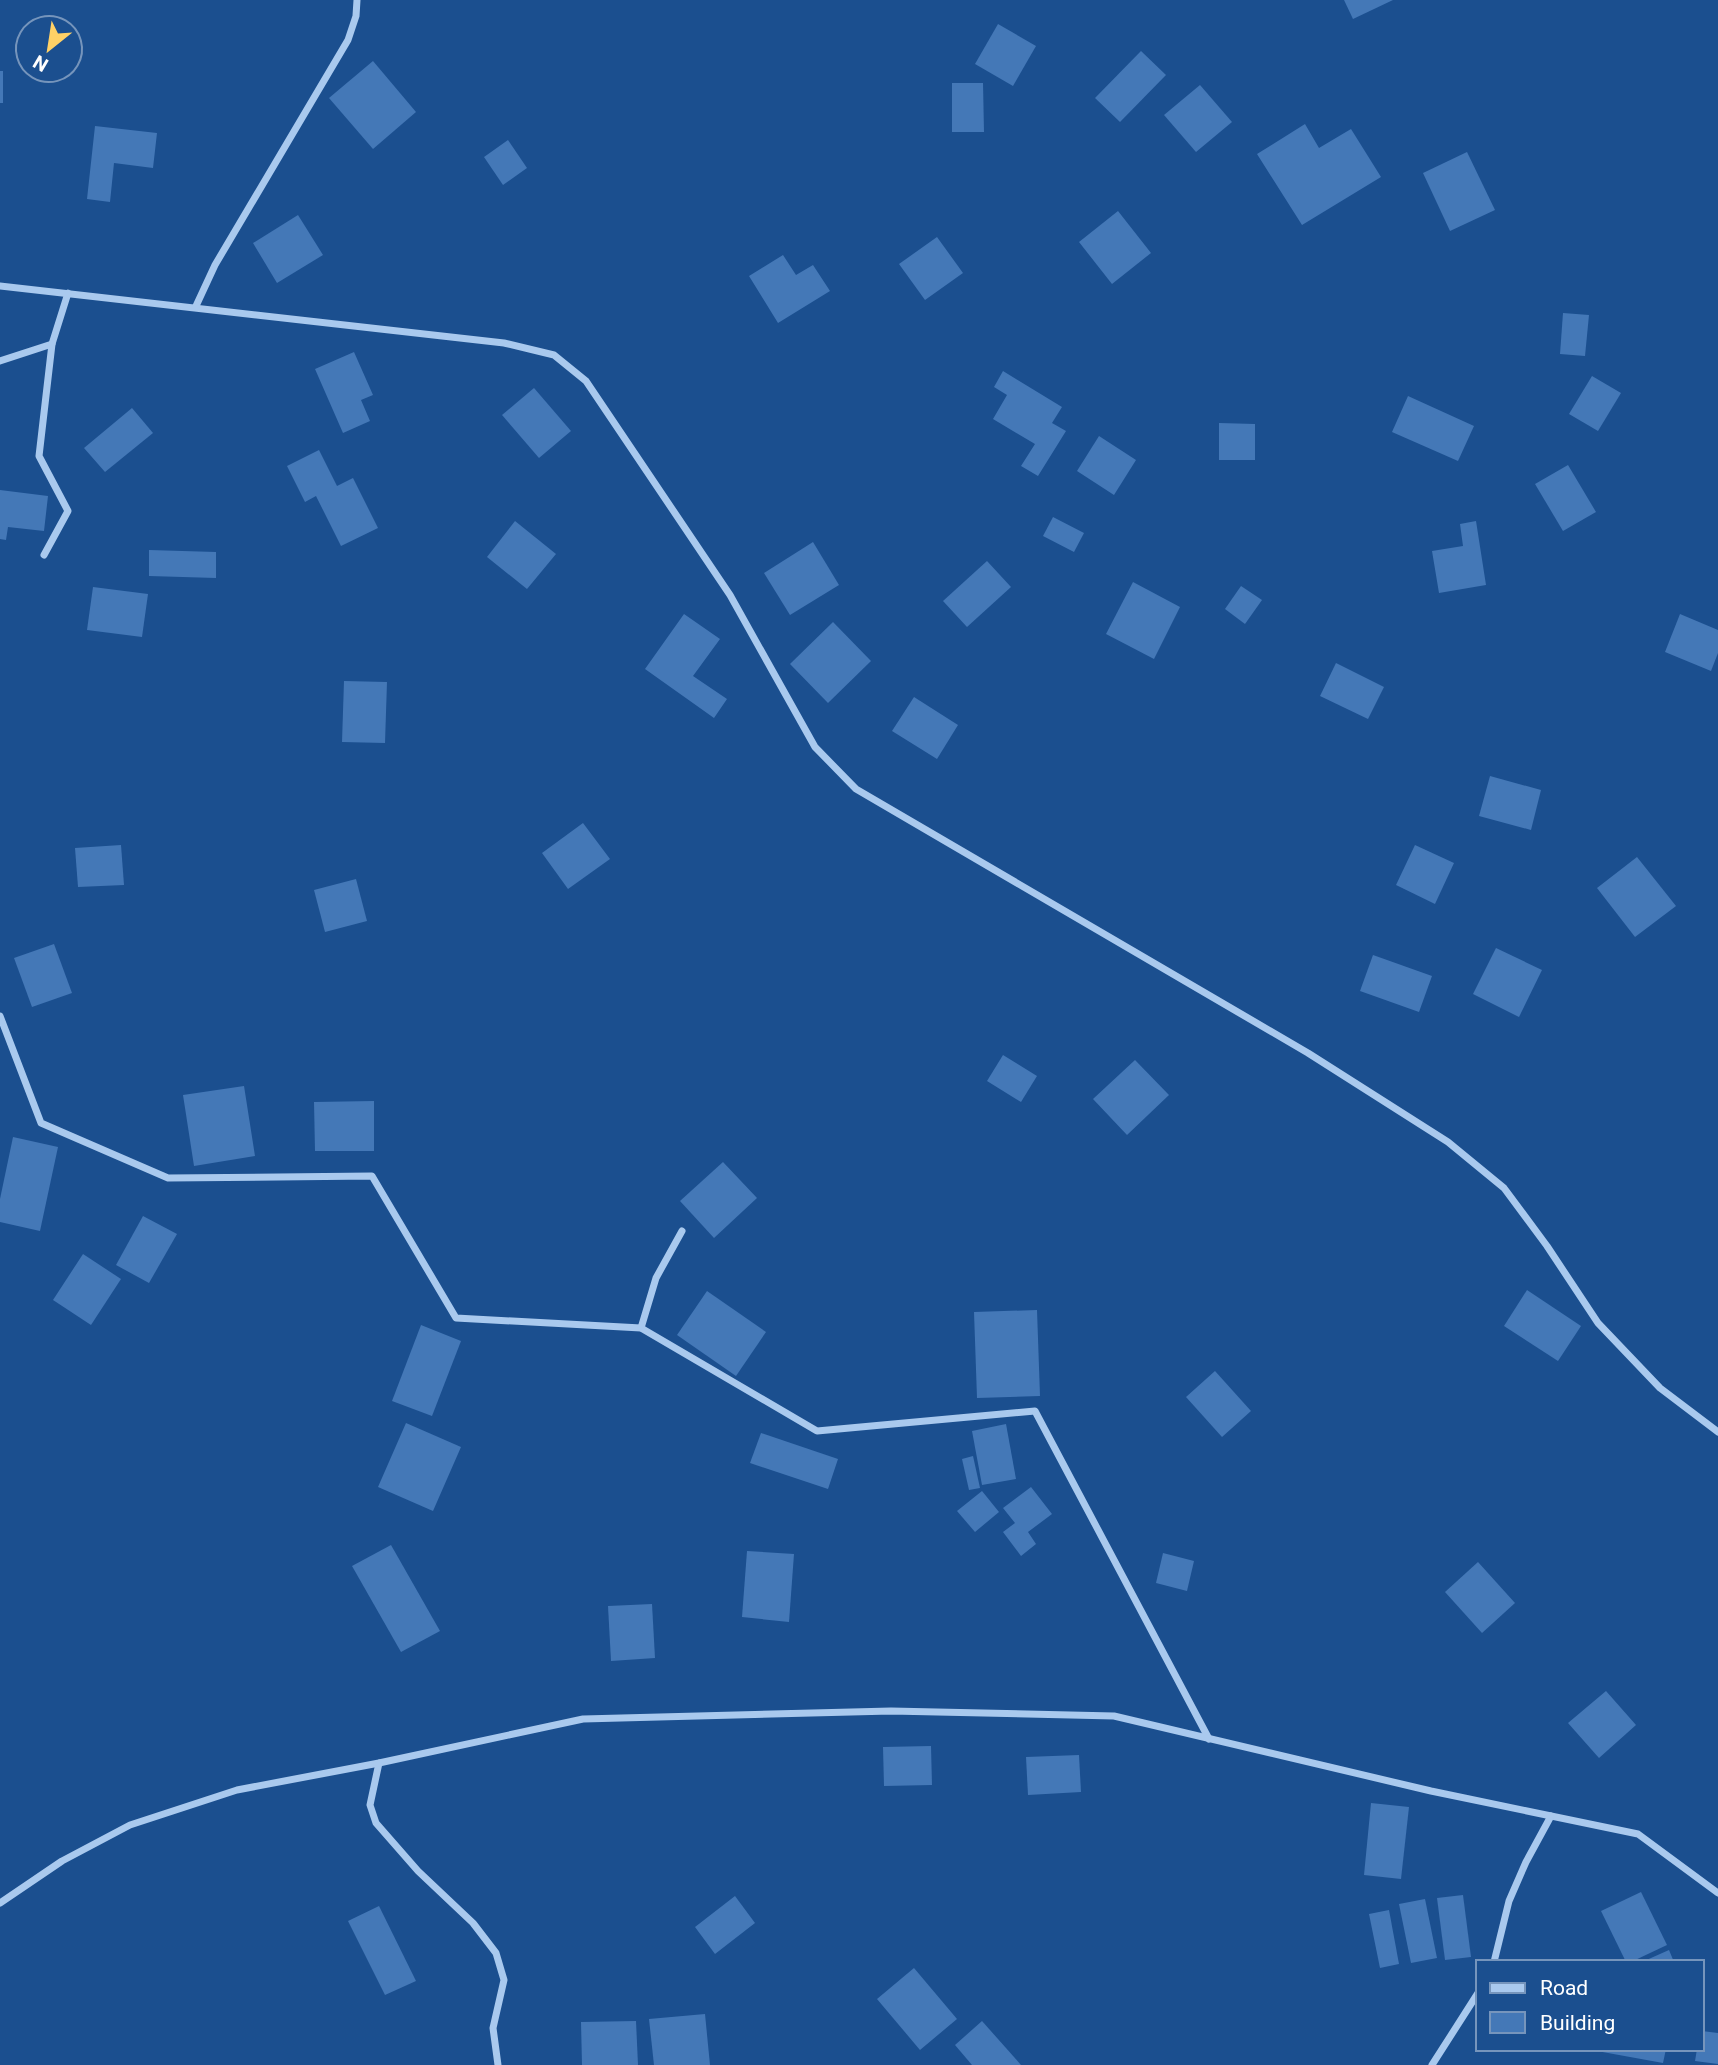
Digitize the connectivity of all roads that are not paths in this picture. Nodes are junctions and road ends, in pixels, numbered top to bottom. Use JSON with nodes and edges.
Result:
{"nodes":[{"id":1,"x":357,"y":0,"type":"edge"},
{"id":2,"x":0,"y":286,"type":"edge"},
{"id":3,"x":68,"y":293,"type":"junction"},
{"id":4,"x":196,"y":306,"type":"junction"},
{"id":5,"x":52,"y":344,"type":"junction"},
{"id":6,"x":0,"y":362,"type":"edge"},
{"id":7,"x":44,"y":555,"type":"dead end"},
{"id":8,"x":0,"y":1016,"type":"edge"},
{"id":9,"x":682,"y":1231,"type":"dead end"},
{"id":10,"x":641,"y":1328,"type":"junction"},
{"id":11,"x":1718,"y":1432,"type":"edge"},
{"id":12,"x":1209,"y":1739,"type":"junction"},
{"id":13,"x":379,"y":1763,"type":"junction"},
{"id":14,"x":1551,"y":1816,"type":"junction"},
{"id":15,"x":1718,"y":1893,"type":"edge"},
{"id":16,"x":0,"y":1903,"type":"edge"},
{"id":17,"x":1494,"y":1960,"type":"edge"},
{"id":18,"x":1476,"y":1996,"type":"edge"},
{"id":19,"x":498,"y":2065,"type":"edge"},
{"id":20,"x":1432,"y":2065,"type":"edge"}],
"edges":[{"from":1,"to":4,"type":"street"},
{"from":2,"to":3,"type":"street"},
{"from":3,"to":4,"type":"street"},
{"from":3,"to":5,"type":"street"},
{"from":4,"to":11,"type":"street"},
{"from":5,"to":6,"type":"street"},
{"from":5,"to":7,"type":"street"},
{"from":8,"to":10,"type":"street"},
{"from":9,"to":10,"type":"street"},
{"from":10,"to":12,"type":"street"},
{"from":12,"to":13,"type":"street"},
{"from":12,"to":14,"type":"street"},
{"from":13,"to":16,"type":"street"},
{"from":13,"to":19,"type":"street"},
{"from":14,"to":15,"type":"street"},
{"from":14,"to":17,"type":"street"},
{"from":18,"to":20,"type":"street"}]}
